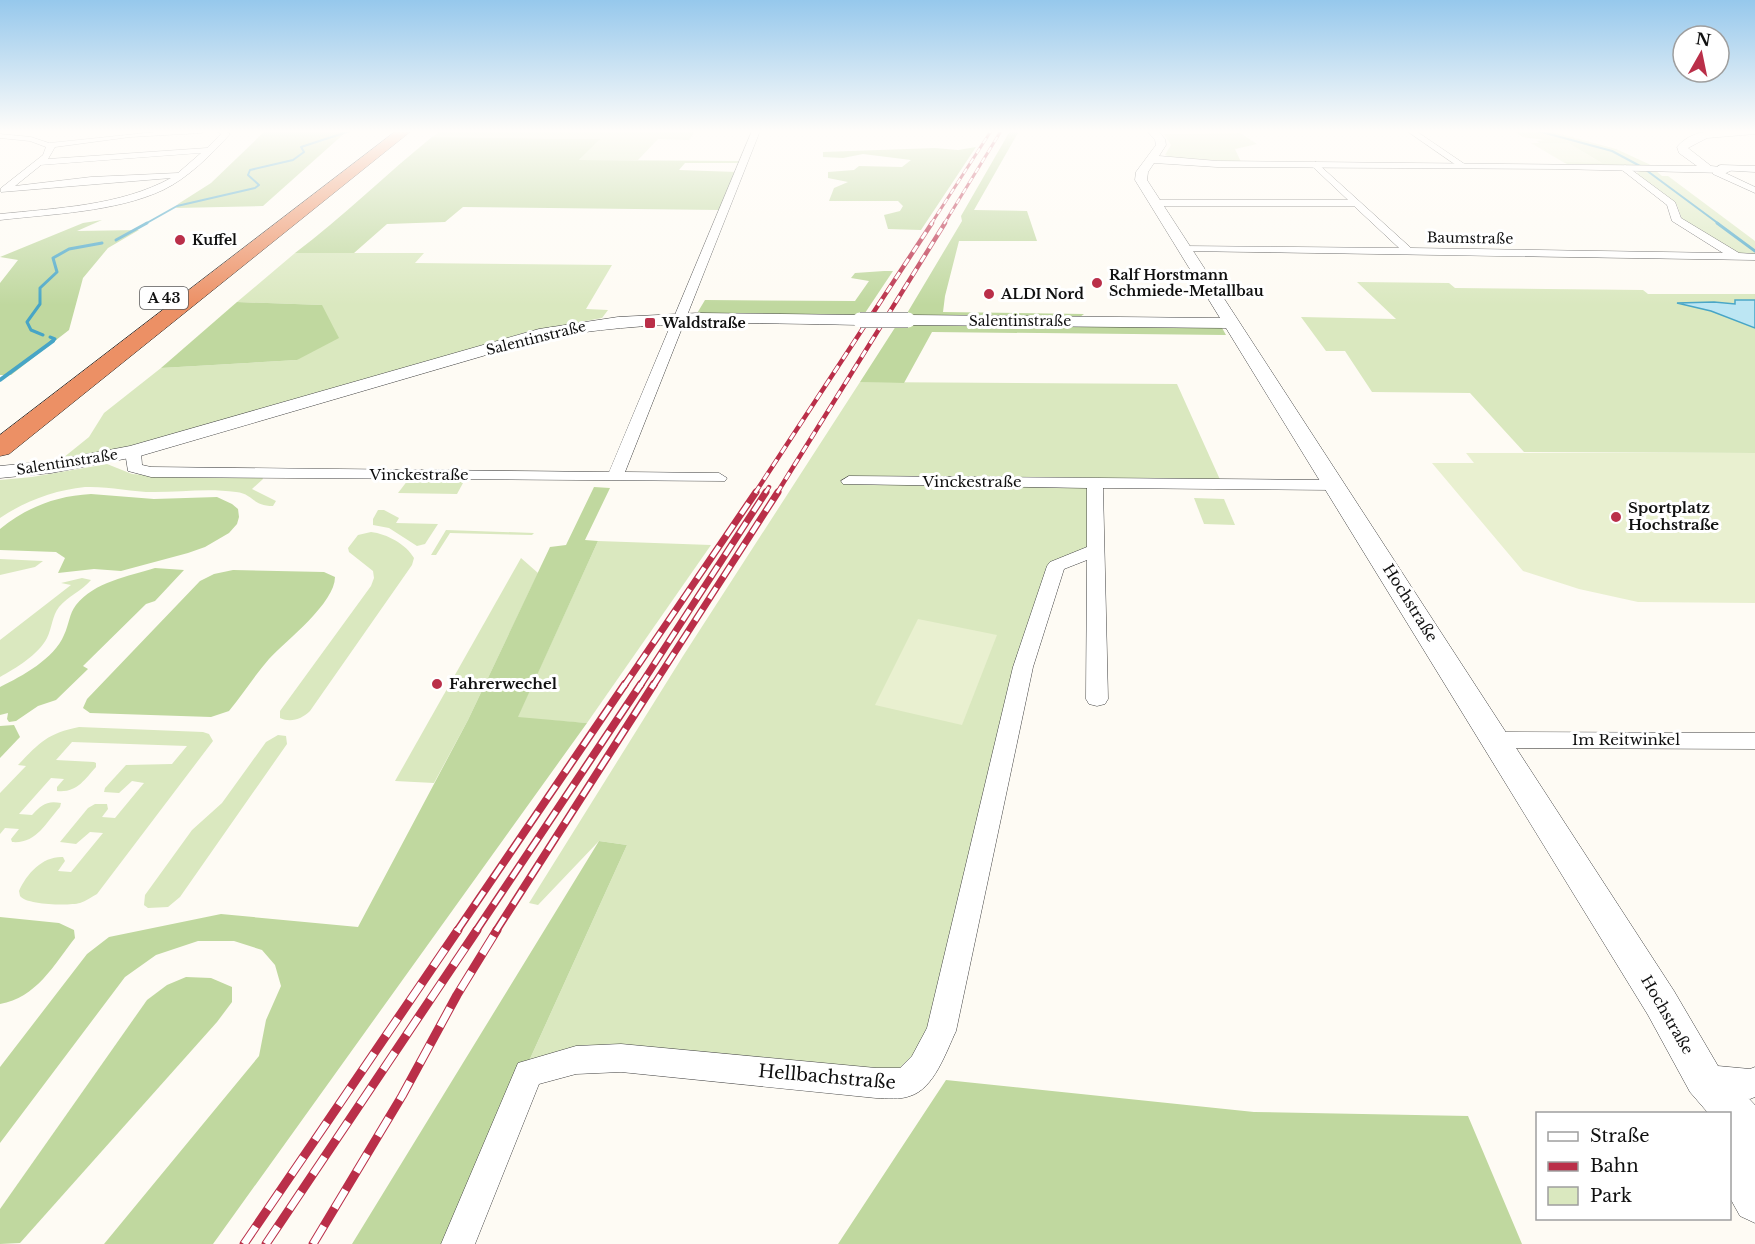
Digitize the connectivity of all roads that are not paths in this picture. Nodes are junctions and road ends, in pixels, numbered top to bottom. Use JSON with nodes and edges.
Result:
{"nodes":[{"id":1,"x":24,"y":189,"type":"edge"},
{"id":2,"x":154,"y":189,"type":"edge"},
{"id":3,"x":305,"y":189,"type":"edge"},
{"id":4,"x":332,"y":189,"type":"edge"},
{"id":5,"x":733,"y":189,"type":"edge"},
{"id":6,"x":1147,"y":189,"type":"edge"},
{"id":7,"x":1342,"y":189,"type":"edge"},
{"id":8,"x":1652,"y":189,"type":"edge"},
{"id":9,"x":2,"y":192,"type":"edge"},
{"id":10,"x":1155,"y":203,"type":"junction"},
{"id":11,"x":1357,"y":203,"type":"junction"},
{"id":12,"x":0,"y":218,"type":"edge"},
{"id":13,"x":1185,"y":248,"type":"junction"},
{"id":14,"x":1408,"y":252,"type":"junction"},
{"id":15,"x":1737,"y":257,"type":"junction"},
{"id":16,"x":1755,"y":257,"type":"edge"},
{"id":17,"x":680,"y":319,"type":"junction"},
{"id":18,"x":1231,"y":323,"type":"junction"},
{"id":19,"x":71,"y":368,"type":"dead end"},
{"id":20,"x":0,"y":448,"type":"edge"},
{"id":21,"x":133,"y":452,"type":"junction"},
{"id":22,"x":0,"y":472,"type":"edge"},
{"id":23,"x":615,"y":476,"type":"junction"},
{"id":24,"x":720,"y":478,"type":"dead end"},
{"id":25,"x":849,"y":482,"type":"dead end"},
{"id":26,"x":1095,"y":483,"type":"junction"},
{"id":27,"x":1336,"y":485,"type":"junction"},
{"id":28,"x":1097,"y":549,"type":"junction"},
{"id":29,"x":1097,"y":699,"type":"dead end"},
{"id":30,"x":1497,"y":740,"type":"junction"},
{"id":31,"x":1755,"y":741,"type":"edge"},
{"id":32,"x":1755,"y":1082,"type":"edge"},
{"id":33,"x":1709,"y":1096,"type":"edge"},
{"id":34,"x":1729,"y":1112,"type":"edge"},
{"id":35,"x":1731,"y":1113,"type":"edge"},
{"id":36,"x":1755,"y":1140,"type":"edge"},
{"id":37,"x":1731,"y":1159,"type":"edge"},
{"id":38,"x":1755,"y":1201,"type":"edge"},
{"id":39,"x":458,"y":1244,"type":"edge"}],
"edges":[{"from":1,"to":9,"type":"street"},
{"from":2,"to":12,"type":"street"},
{"from":3,"to":19,"type":"highway","number":"A 43"},
{"from":4,"to":20,"type":"highway","number":"A 43"},
{"from":5,"to":17,"type":"street"},
{"from":6,"to":10,"type":"street","name":"Hochstraße"},
{"from":7,"to":11,"type":"street"},
{"from":8,"to":15,"type":"street"},
{"from":10,"to":11,"type":"street"},
{"from":10,"to":13,"type":"street","name":"Hochstraße"},
{"from":11,"to":14,"type":"street"},
{"from":13,"to":14,"type":"street","name":"Baumstraße"},
{"from":13,"to":18,"type":"street","name":"Hochstraße"},
{"from":14,"to":15,"type":"street","name":"Baumstraße"},
{"from":15,"to":16,"type":"street","name":"Baumstraße"},
{"from":17,"to":18,"type":"street","name":"Salentinstraße","bridge":true},
{"from":17,"to":21,"type":"street","name":"Salentinstraße"},
{"from":17,"to":23,"type":"street"},
{"from":18,"to":27,"type":"street","name":"Hochstraße"},
{"from":21,"to":22,"type":"street","name":"Salentinstraße"},
{"from":21,"to":23,"type":"street","name":"Vinckestraße"},
{"from":23,"to":24,"type":"street","name":"Vinckestraße"},
{"from":25,"to":26,"type":"street","name":"Vinckestraße"},
{"from":26,"to":27,"type":"street","name":"Vinckestraße"},
{"from":26,"to":28,"type":"street"},
{"from":27,"to":30,"type":"street","name":"Hochstraße"},
{"from":28,"to":29,"type":"street"},
{"from":28,"to":39,"type":"street","name":"Hellbachstraße"},
{"from":30,"to":31,"type":"street","name":"Im Reitwinkel"},
{"from":30,"to":33,"type":"street","name":"Hochstraße"},
{"from":32,"to":33,"type":"street"},
{"from":33,"to":34,"type":"street","name":"Hochstraße"},
{"from":35,"to":36,"type":"street","name":"Hochstraße"},
{"from":37,"to":38,"type":"street"}]}
